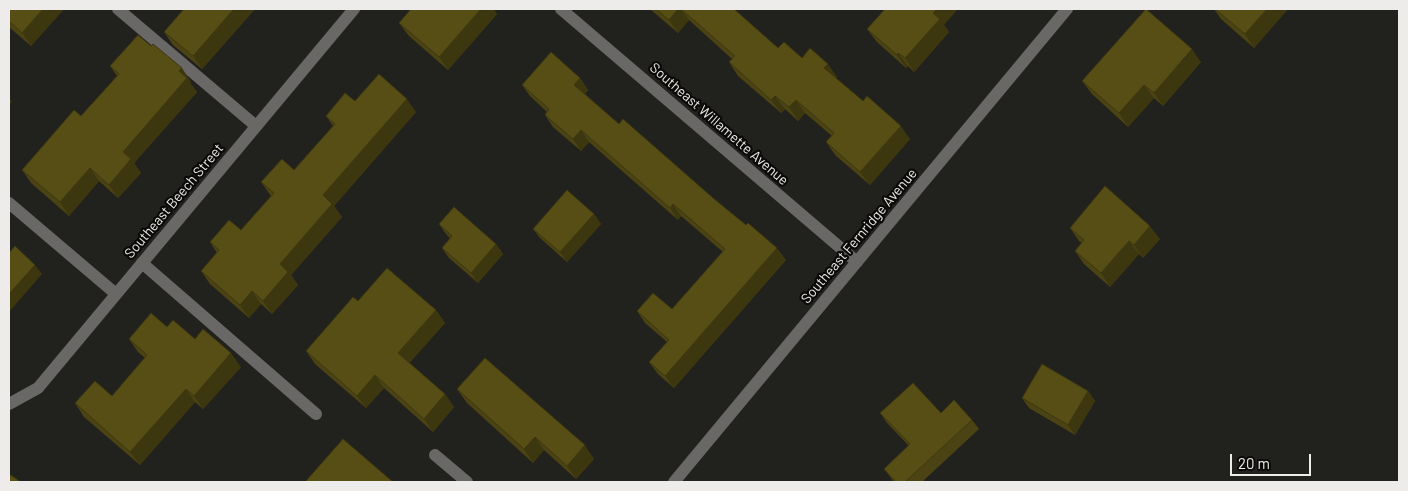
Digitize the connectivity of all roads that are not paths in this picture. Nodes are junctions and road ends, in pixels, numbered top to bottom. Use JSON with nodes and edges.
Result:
{"nodes":[{"id":1,"x":118,"y":9,"type":"edge"},
{"id":2,"x":354,"y":9,"type":"edge"},
{"id":3,"x":561,"y":9,"type":"edge"},
{"id":4,"x":1067,"y":9,"type":"edge"},
{"id":5,"x":256,"y":126,"type":"junction"},
{"id":6,"x":9,"y":203,"type":"edge"},
{"id":7,"x":857,"y":262,"type":"junction"},
{"id":8,"x":142,"y":263,"type":"junction"},
{"id":9,"x":116,"y":294,"type":"junction"},
{"id":10,"x":9,"y":404,"type":"edge"},
{"id":11,"x":316,"y":414,"type":"dead end"},
{"id":12,"x":435,"y":455,"type":"dead end"},
{"id":13,"x":467,"y":482,"type":"edge"},
{"id":14,"x":674,"y":482,"type":"edge"}],
"edges":[{"from":1,"to":5,"type":"street"},
{"from":2,"to":5,"type":"street","name":"Southeast Beech Street"},
{"from":3,"to":7,"type":"street","name":"Southeast Willamette Avenue"},
{"from":4,"to":7,"type":"street","name":"Southeast Fernridge Avenue"},
{"from":5,"to":8,"type":"street","name":"Southeast Beech Street"},
{"from":6,"to":9,"type":"street"},
{"from":7,"to":14,"type":"street","name":"Southeast Fernridge Avenue"},
{"from":8,"to":9,"type":"street","name":"Southeast Beech Street"},
{"from":8,"to":11,"type":"street"},
{"from":9,"to":10,"type":"street","name":"Southeast Beech Street"},
{"from":12,"to":13,"type":"street"}]}
